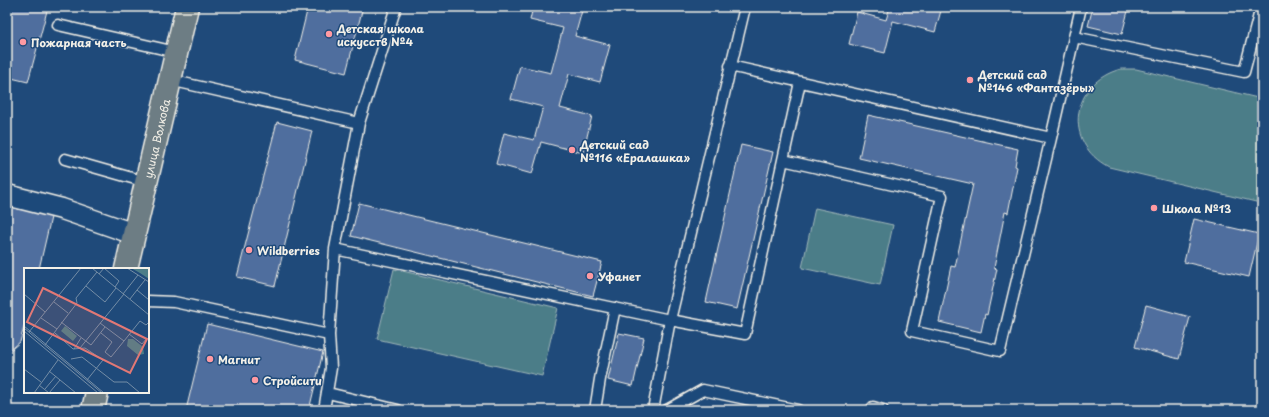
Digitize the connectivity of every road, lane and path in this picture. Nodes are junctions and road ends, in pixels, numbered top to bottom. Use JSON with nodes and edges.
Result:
{"nodes":[{"id":1,"x":187,"y":7,"type":"edge"},
{"id":2,"x":396,"y":7,"type":"edge"},
{"id":3,"x":744,"y":7,"type":"edge"},
{"id":4,"x":1081,"y":7,"type":"edge"},
{"id":5,"x":1261,"y":7,"type":"edge"},
{"id":6,"x":58,"y":25,"type":"dead end"},
{"id":7,"x":1074,"y":36,"type":"junction"},
{"id":8,"x":176,"y":52,"type":"junction"},
{"id":9,"x":730,"y":66,"type":"junction"},
{"id":10,"x":170,"y":80,"type":"junction"},
{"id":11,"x":800,"y":82,"type":"junction"},
{"id":12,"x":360,"y":123,"type":"junction"},
{"id":13,"x":1051,"y":138,"type":"junction"},
{"id":14,"x":65,"y":159,"type":"dead end"},
{"id":15,"x":783,"y":160,"type":"junction"},
{"id":16,"x":146,"y":182,"type":"junction"},
{"id":17,"x":7,"y":195,"type":"edge"},
{"id":18,"x":134,"y":234,"type":"junction"},
{"id":19,"x":335,"y":249,"type":"junction"},
{"id":20,"x":126,"y":268,"type":"edge"},
{"id":21,"x":149,"y":301,"type":"edge"},
{"id":22,"x":615,"y":308,"type":"junction"},
{"id":23,"x":670,"y":320,"type":"junction"},
{"id":24,"x":328,"y":335,"type":"junction"},
{"id":25,"x":97,"y":393,"type":"edge"},
{"id":26,"x":328,"y":393,"type":"junction"},
{"id":27,"x":93,"y":410,"type":"edge"},
{"id":28,"x":324,"y":410,"type":"edge"},
{"id":29,"x":398,"y":410,"type":"edge"},
{"id":30,"x":595,"y":410,"type":"edge"},
{"id":31,"x":653,"y":410,"type":"edge"},
{"id":32,"x":667,"y":410,"type":"edge"},
{"id":33,"x":798,"y":410,"type":"edge"},
{"id":34,"x":870,"y":410,"type":"edge"},
{"id":35,"x":883,"y":410,"type":"edge"}],
"edges":[{"from":1,"to":8,"type":"main road","name":"улица Волкова"},
{"from":2,"to":12,"type":"lane"},
{"from":3,"to":9,"type":"lane"},
{"from":4,"to":7,"type":"lane"},
{"from":5,"to":7,"type":"lane"},
{"from":6,"to":8,"type":"lane"},
{"from":7,"to":13,"type":"lane"},
{"from":8,"to":10,"type":"main road","name":"улица Волкова"},
{"from":9,"to":11,"type":"lane"},
{"from":9,"to":23,"type":"lane"},
{"from":10,"to":12,"type":"lane"},
{"from":10,"to":16,"type":"main road","name":"улица Волкова"},
{"from":11,"to":13,"type":"lane"},
{"from":11,"to":15,"type":"lane"},
{"from":12,"to":19,"type":"lane"},
{"from":13,"to":15,"type":"lane"},
{"from":14,"to":16,"type":"lane"},
{"from":15,"to":23,"type":"lane"},
{"from":16,"to":18,"type":"main road","name":"улица Волкова"},
{"from":17,"to":18,"type":"street"},
{"from":18,"to":20,"type":"main road","name":"улица Волкова"},
{"from":19,"to":22,"type":"lane"},
{"from":19,"to":24,"type":"lane"},
{"from":21,"to":24,"type":"lane"},
{"from":22,"to":23,"type":"lane"},
{"from":22,"to":30,"type":"lane"},
{"from":23,"to":31,"type":"lane"},
{"from":24,"to":26,"type":"lane"},
{"from":25,"to":27,"type":"main road"},
{"from":26,"to":28,"type":"lane"},
{"from":26,"to":29,"type":"lane"},
{"from":32,"to":33,"type":"lane"},
{"from":34,"to":35,"type":"lane"}]}
